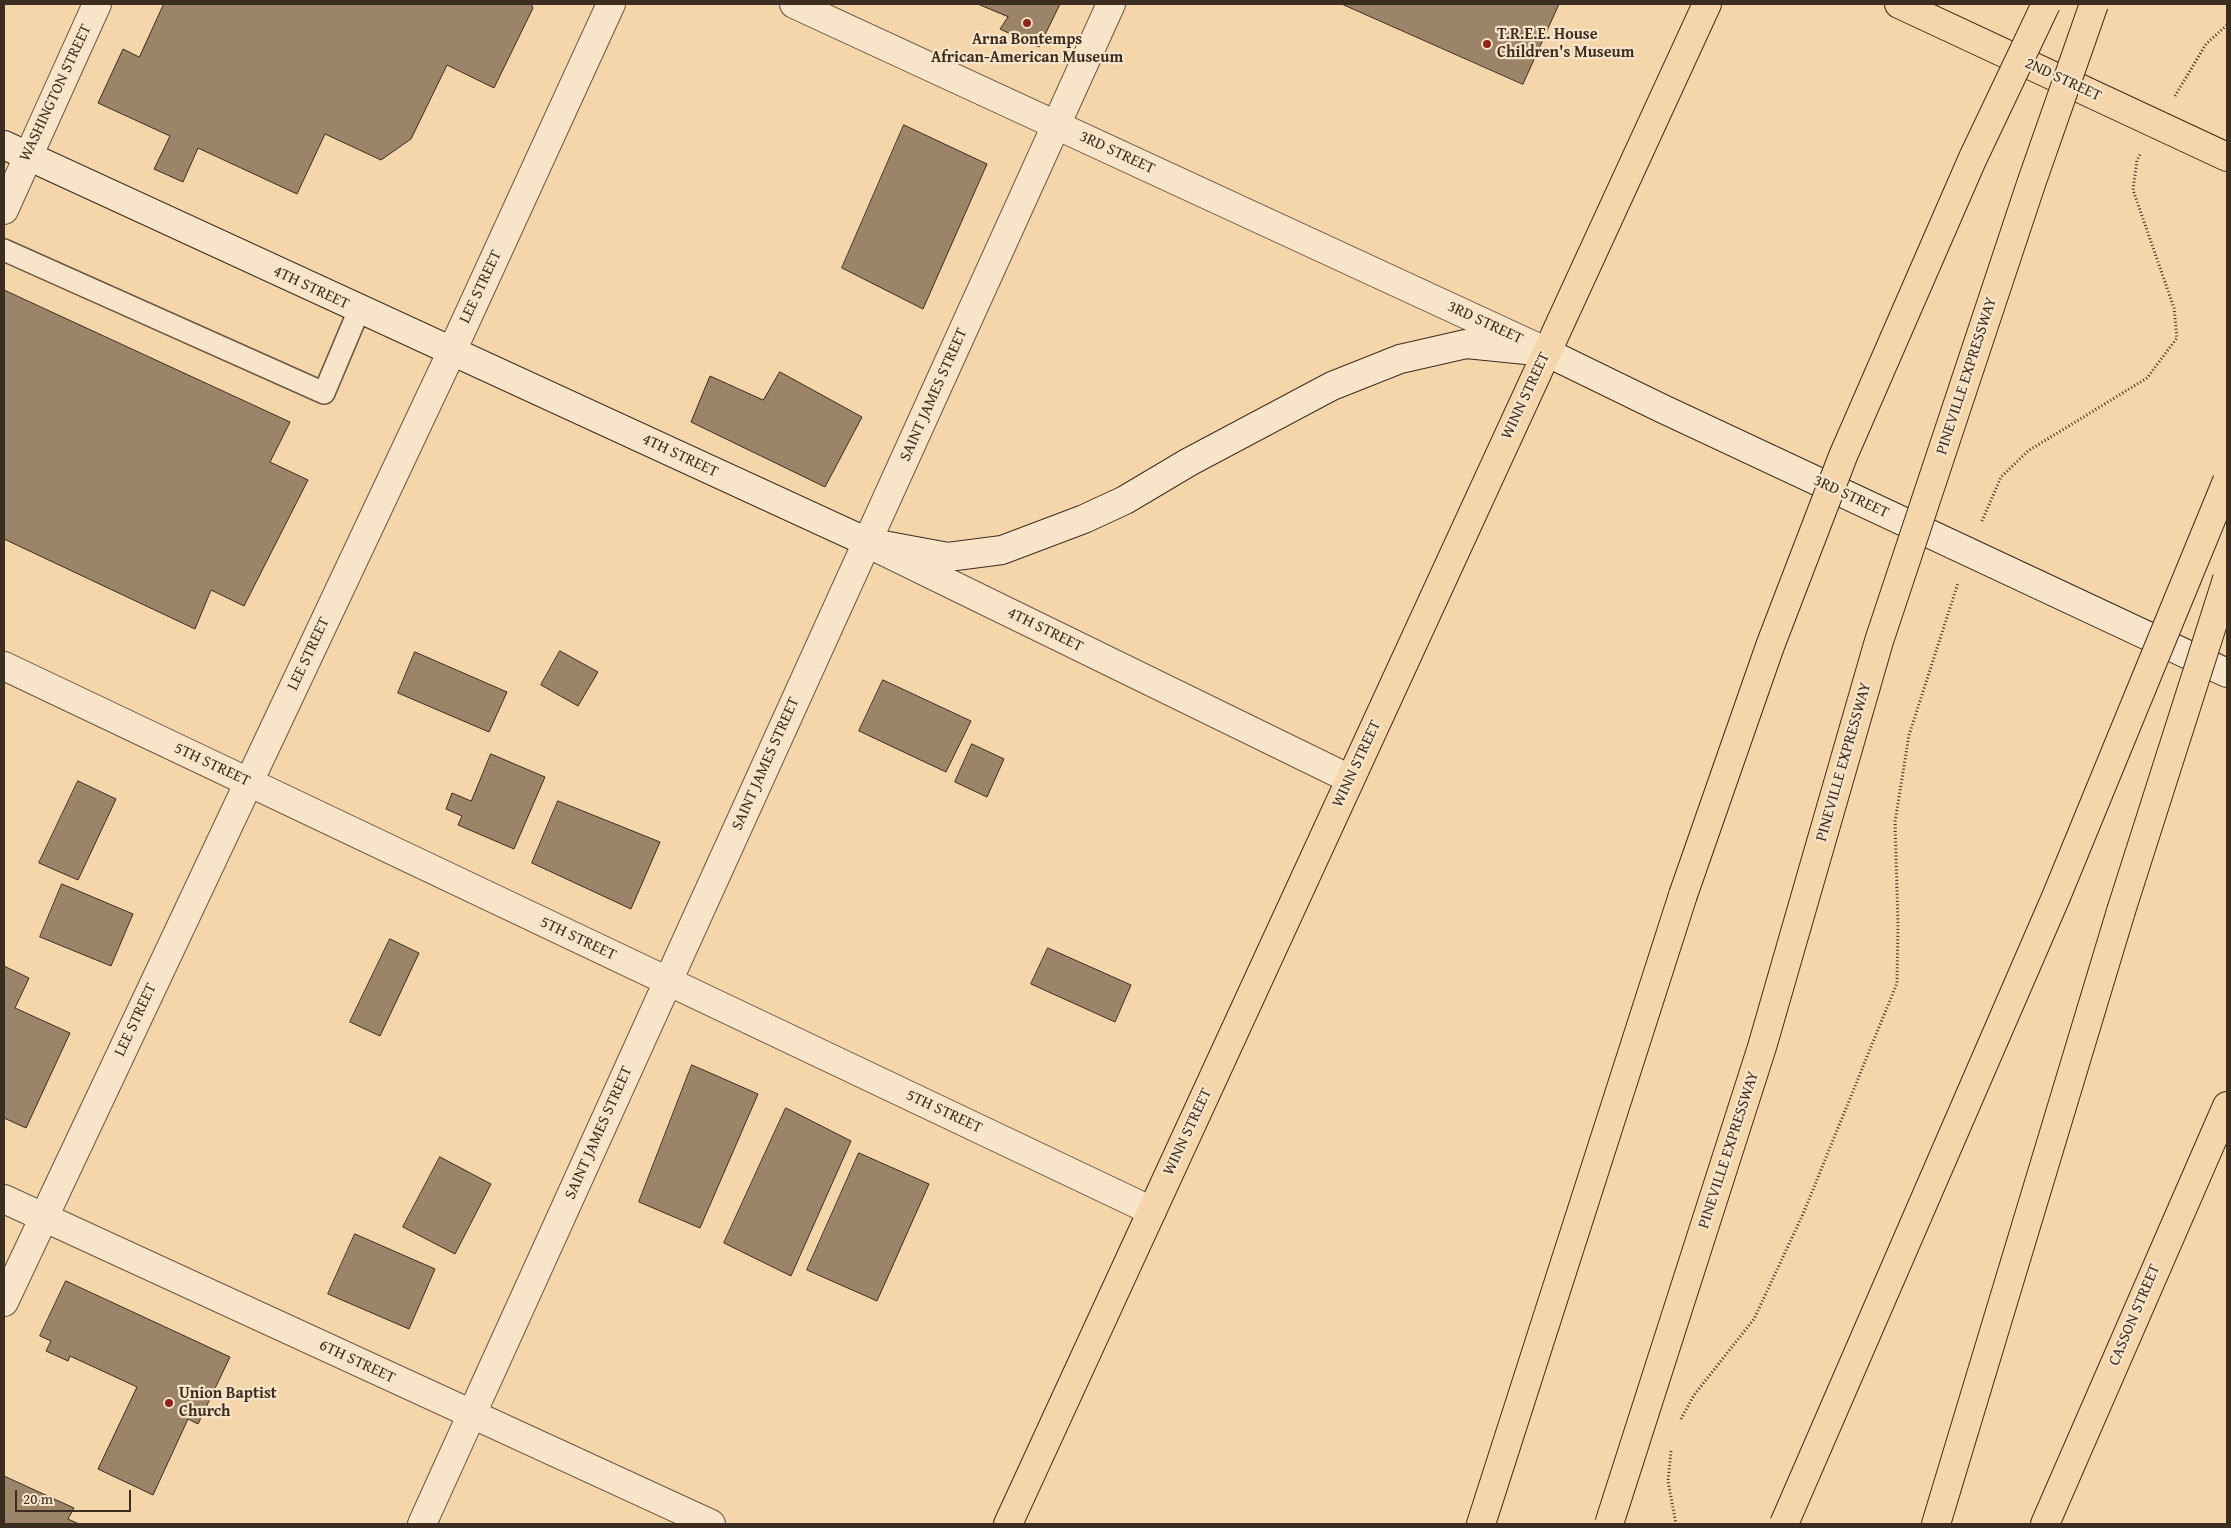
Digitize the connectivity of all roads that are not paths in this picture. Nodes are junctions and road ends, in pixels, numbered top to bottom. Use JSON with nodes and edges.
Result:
{"nodes":[{"id":1,"x":97,"y":4,"type":"edge"},
{"id":2,"x":611,"y":4,"type":"edge"},
{"id":3,"x":794,"y":4,"type":"edge"},
{"id":4,"x":1111,"y":4,"type":"edge"},
{"id":5,"x":1706,"y":4,"type":"edge"},
{"id":6,"x":1899,"y":4,"type":"edge"},
{"id":7,"x":2046,"y":4,"type":"edge"},
{"id":8,"x":2094,"y":4,"type":"edge"},
{"id":9,"x":1056,"y":125,"type":"junction"},
{"id":10,"x":15,"y":150,"type":"edge"},
{"id":11,"x":2227,"y":157,"type":"edge"},
{"id":12,"x":4,"y":210,"type":"edge"},
{"id":13,"x":4,"y":250,"type":"edge"},
{"id":14,"x":360,"y":310,"type":"junction"},
{"id":15,"x":452,"y":351,"type":"junction"},
{"id":16,"x":1546,"y":352,"type":"junction"},
{"id":17,"x":2227,"y":481,"type":"edge"},
{"id":18,"x":867,"y":542,"type":"junction"},
{"id":19,"x":2227,"y":579,"type":"edge"},
{"id":20,"x":4,"y":666,"type":"edge"},
{"id":21,"x":2227,"y":673,"type":"edge"},
{"id":22,"x":1350,"y":779,"type":"junction"},
{"id":23,"x":248,"y":782,"type":"junction"},
{"id":24,"x":668,"y":982,"type":"junction"},
{"id":25,"x":2227,"y":1106,"type":"edge"},
{"id":26,"x":4,"y":1199,"type":"edge"},
{"id":27,"x":1152,"y":1211,"type":"junction"},
{"id":28,"x":42,"y":1217,"type":"junction"},
{"id":29,"x":4,"y":1302,"type":"edge"},
{"id":30,"x":472,"y":1414,"type":"junction"},
{"id":31,"x":422,"y":1524,"type":"edge"},
{"id":32,"x":711,"y":1524,"type":"edge"},
{"id":33,"x":1008,"y":1524,"type":"edge"},
{"id":34,"x":1481,"y":1524,"type":"edge"},
{"id":35,"x":1608,"y":1524,"type":"edge"},
{"id":36,"x":1784,"y":1524,"type":"edge"},
{"id":37,"x":1936,"y":1524,"type":"edge"},
{"id":38,"x":2045,"y":1524,"type":"edge"}],
"edges":[{"from":1,"to":10,"type":"street","name":"WASHINGTON STREET"},
{"from":2,"to":15,"type":"street","name":"LEE STREET"},
{"from":3,"to":9,"type":"street","name":"3RD STREET"},
{"from":4,"to":9,"type":"street","name":"SAINT JAMES STREET"},
{"from":5,"to":16,"type":"main road","name":"WINN STREET"},
{"from":6,"to":11,"type":"main road","name":"2ND STREET"},
{"from":7,"to":34,"type":"main road","bridge":true},
{"from":8,"to":35,"type":"main road","name":"PINEVILLE EXPRESSWAY","bridge":true},
{"from":9,"to":16,"type":"street","name":"3RD STREET"},
{"from":9,"to":18,"type":"street","name":"SAINT JAMES STREET"},
{"from":10,"to":12,"type":"street","name":"WASHINGTON STREET"},
{"from":10,"to":14,"type":"street","name":"4TH STREET"},
{"from":13,"to":14,"type":"lane"},
{"from":14,"to":15,"type":"street","name":"4TH STREET"},
{"from":15,"to":18,"type":"street","name":"4TH STREET"},
{"from":15,"to":23,"type":"street","name":"LEE STREET"},
{"from":16,"to":18,"type":"street"},
{"from":16,"to":21,"type":"street","name":"3RD STREET"},
{"from":16,"to":22,"type":"main road","name":"WINN STREET"},
{"from":17,"to":36,"type":"main road","bridge":true},
{"from":18,"to":22,"type":"street","name":"4TH STREET"},
{"from":18,"to":24,"type":"street","name":"SAINT JAMES STREET"},
{"from":19,"to":37,"type":"main road","bridge":true},
{"from":20,"to":23,"type":"street","name":"5TH STREET"},
{"from":22,"to":27,"type":"main road","name":"WINN STREET"},
{"from":23,"to":24,"type":"street","name":"5TH STREET"},
{"from":23,"to":28,"type":"street","name":"LEE STREET"},
{"from":24,"to":27,"type":"street","name":"5TH STREET"},
{"from":24,"to":30,"type":"street","name":"SAINT JAMES STREET"},
{"from":25,"to":38,"type":"main road","name":"CASSON STREET"},
{"from":26,"to":28,"type":"street","name":"6TH STREET"},
{"from":27,"to":33,"type":"main road","name":"WINN STREET"},
{"from":28,"to":29,"type":"street","name":"LEE STREET"},
{"from":28,"to":30,"type":"street","name":"6TH STREET"},
{"from":30,"to":31,"type":"street","name":"SAINT JAMES STREET"},
{"from":30,"to":32,"type":"street","name":"6TH STREET"}]}
